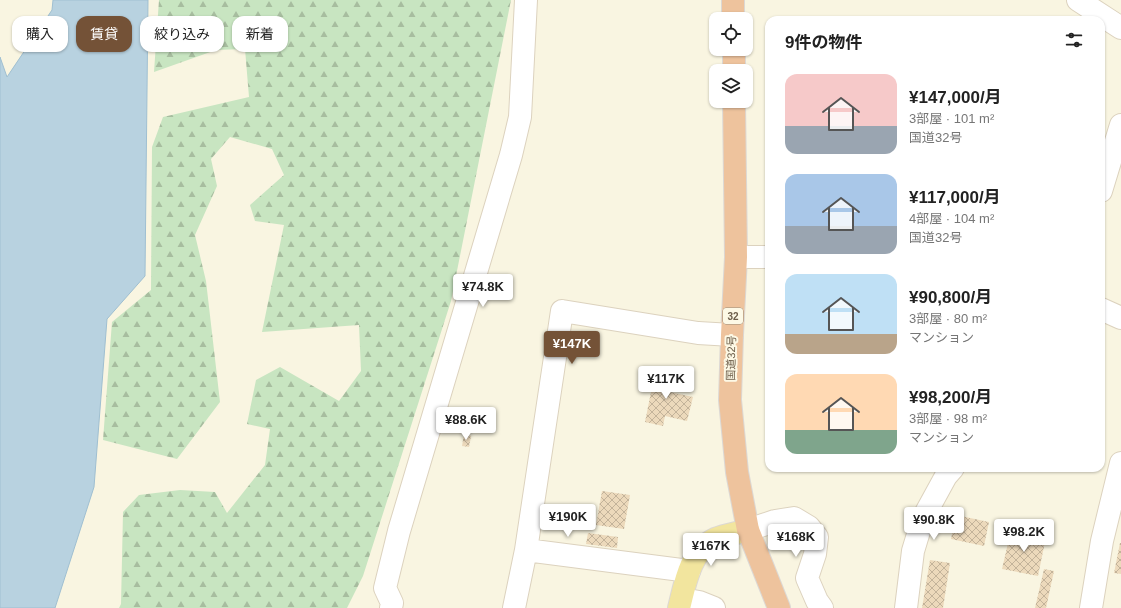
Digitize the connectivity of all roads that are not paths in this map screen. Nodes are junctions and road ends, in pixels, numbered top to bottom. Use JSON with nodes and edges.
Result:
{"nodes":[{"id":1,"x":526,"y":0,"type":"edge"},
{"id":2,"x":733,"y":0,"type":"edge"},
{"id":3,"x":1078,"y":0,"type":"edge"},
{"id":4,"x":733,"y":12,"type":"edge"},
{"id":5,"x":1103,"y":16,"type":"edge"},
{"id":6,"x":1105,"y":18,"type":"edge"},
{"id":7,"x":1121,"y":28,"type":"edge"},
{"id":8,"x":734,"y":108,"type":"edge"},
{"id":9,"x":1121,"y":125,"type":"edge"},
{"id":10,"x":1105,"y":178,"type":"edge"},
{"id":11,"x":736,"y":257,"type":"junction"},
{"id":12,"x":765,"y":258,"type":"edge"},
{"id":13,"x":1105,"y":311,"type":"edge"},
{"id":14,"x":1121,"y":318,"type":"edge"},
{"id":15,"x":732,"y":334,"type":"junction"},
{"id":16,"x":1121,"y":463,"type":"edge"},
{"id":17,"x":950,"y":472,"type":"edge"},
{"id":18,"x":748,"y":530,"type":"junction"},
{"id":19,"x":526,"y":550,"type":"junction"},
{"id":20,"x":689,"y":571,"type":"junction"},
{"id":21,"x":680,"y":603,"type":"edge"},
{"id":22,"x":391,"y":608,"type":"edge"},
{"id":23,"x":514,"y":608,"type":"edge"},
{"id":24,"x":714,"y":608,"type":"edge"},
{"id":25,"x":779,"y":608,"type":"edge"},
{"id":26,"x":822,"y":608,"type":"edge"},
{"id":27,"x":906,"y":608,"type":"edge"},
{"id":28,"x":1091,"y":608,"type":"edge"}],
"edges":[{"from":1,"to":22,"type":"street"},
{"from":2,"to":4,"type":"highway"},
{"from":3,"to":5,"type":"street"},
{"from":6,"to":7,"type":"street"},
{"from":8,"to":11,"type":"highway","name":"国道32号","number":"32"},
{"from":9,"to":10,"type":"street"},
{"from":11,"to":12,"type":"street"},
{"from":11,"to":15,"type":"highway","name":"国道32号","number":"32"},
{"from":13,"to":14,"type":"street"},
{"from":15,"to":18,"type":"highway","name":"国道32号","number":"32"},
{"from":15,"to":19,"type":"street"},
{"from":16,"to":28,"type":"street"},
{"from":17,"to":27,"type":"street"},
{"from":18,"to":20,"type":"main road"},
{"from":18,"to":25,"type":"highway","name":"国道32号","number":"32"},
{"from":18,"to":26,"type":"street"},
{"from":19,"to":20,"type":"street"},
{"from":19,"to":23,"type":"street"},
{"from":20,"to":21,"type":"main road"},
{"from":21,"to":24,"type":"street"}]}
